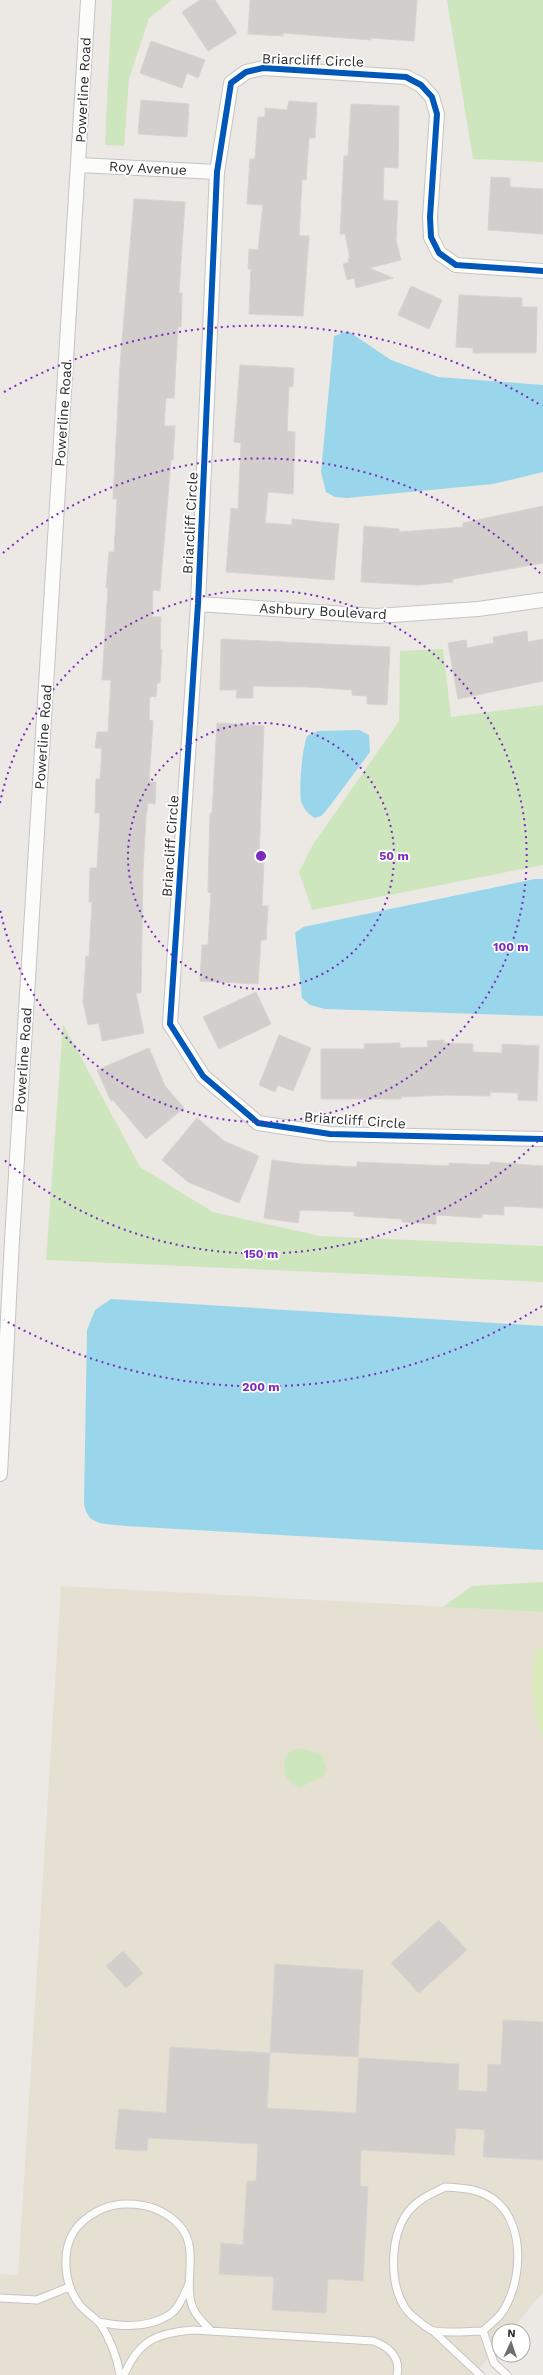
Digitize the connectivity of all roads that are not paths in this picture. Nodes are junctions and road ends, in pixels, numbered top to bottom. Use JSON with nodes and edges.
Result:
{"nodes":[{"id":1,"x":88,"y":0,"type":"edge"},
{"id":2,"x":79,"y":165,"type":"junction"},
{"id":3,"x":217,"y":172,"type":"junction"},
{"id":4,"x":543,"y":271,"type":"edge"},
{"id":5,"x":543,"y":600,"type":"edge"},
{"id":6,"x":198,"y":604,"type":"junction"},
{"id":7,"x":543,"y":1139,"type":"edge"},
{"id":8,"x":6,"y":1239,"type":"edge"},
{"id":9,"x":0,"y":1474,"type":"edge"},
{"id":10,"x":190,"y":2283,"type":"junction"},
{"id":11,"x":69,"y":2287,"type":"junction"},
{"id":12,"x":0,"y":2298,"type":"edge"},
{"id":13,"x":99,"y":2322,"type":"junction"},
{"id":14,"x":483,"y":2330,"type":"junction"},
{"id":15,"x":210,"y":2331,"type":"junction"},
{"id":16,"x":433,"y":2331,"type":"junction"},
{"id":17,"x":120,"y":2375,"type":"edge"},
{"id":18,"x":124,"y":2375,"type":"edge"},
{"id":19,"x":397,"y":2375,"type":"edge"},
{"id":20,"x":480,"y":2375,"type":"edge"},
{"id":21,"x":507,"y":2375,"type":"edge"}],
"edges":[{"from":1,"to":2,"type":"street","name":"Powerline Road"},
{"from":2,"to":3,"type":"street","name":"Roy Avenue"},
{"from":2,"to":8,"type":"street","name":"Powerline Road"},
{"from":3,"to":4,"type":"street","name":"Briarcliff Circle"},
{"from":3,"to":6,"type":"street","name":"Briarcliff Circle"},
{"from":5,"to":6,"type":"street","name":"Ashbury Boulevard"},
{"from":6,"to":7,"type":"street","name":"Briarcliff Circle"},
{"from":8,"to":9,"type":"street","name":"Powerline Road"},
{"from":10,"to":11,"type":"lane"},
{"from":10,"to":13,"type":"lane"},
{"from":10,"to":15,"type":"lane"},
{"from":11,"to":12,"type":"lane"},
{"from":11,"to":13,"type":"lane"},
{"from":13,"to":17,"type":"lane"},
{"from":14,"to":16,"type":"lane"},
{"from":14,"to":16,"type":"lane"},
{"from":14,"to":21,"type":"lane"},
{"from":15,"to":18,"type":"lane"},
{"from":15,"to":19,"type":"lane"},
{"from":16,"to":20,"type":"lane"}]}
